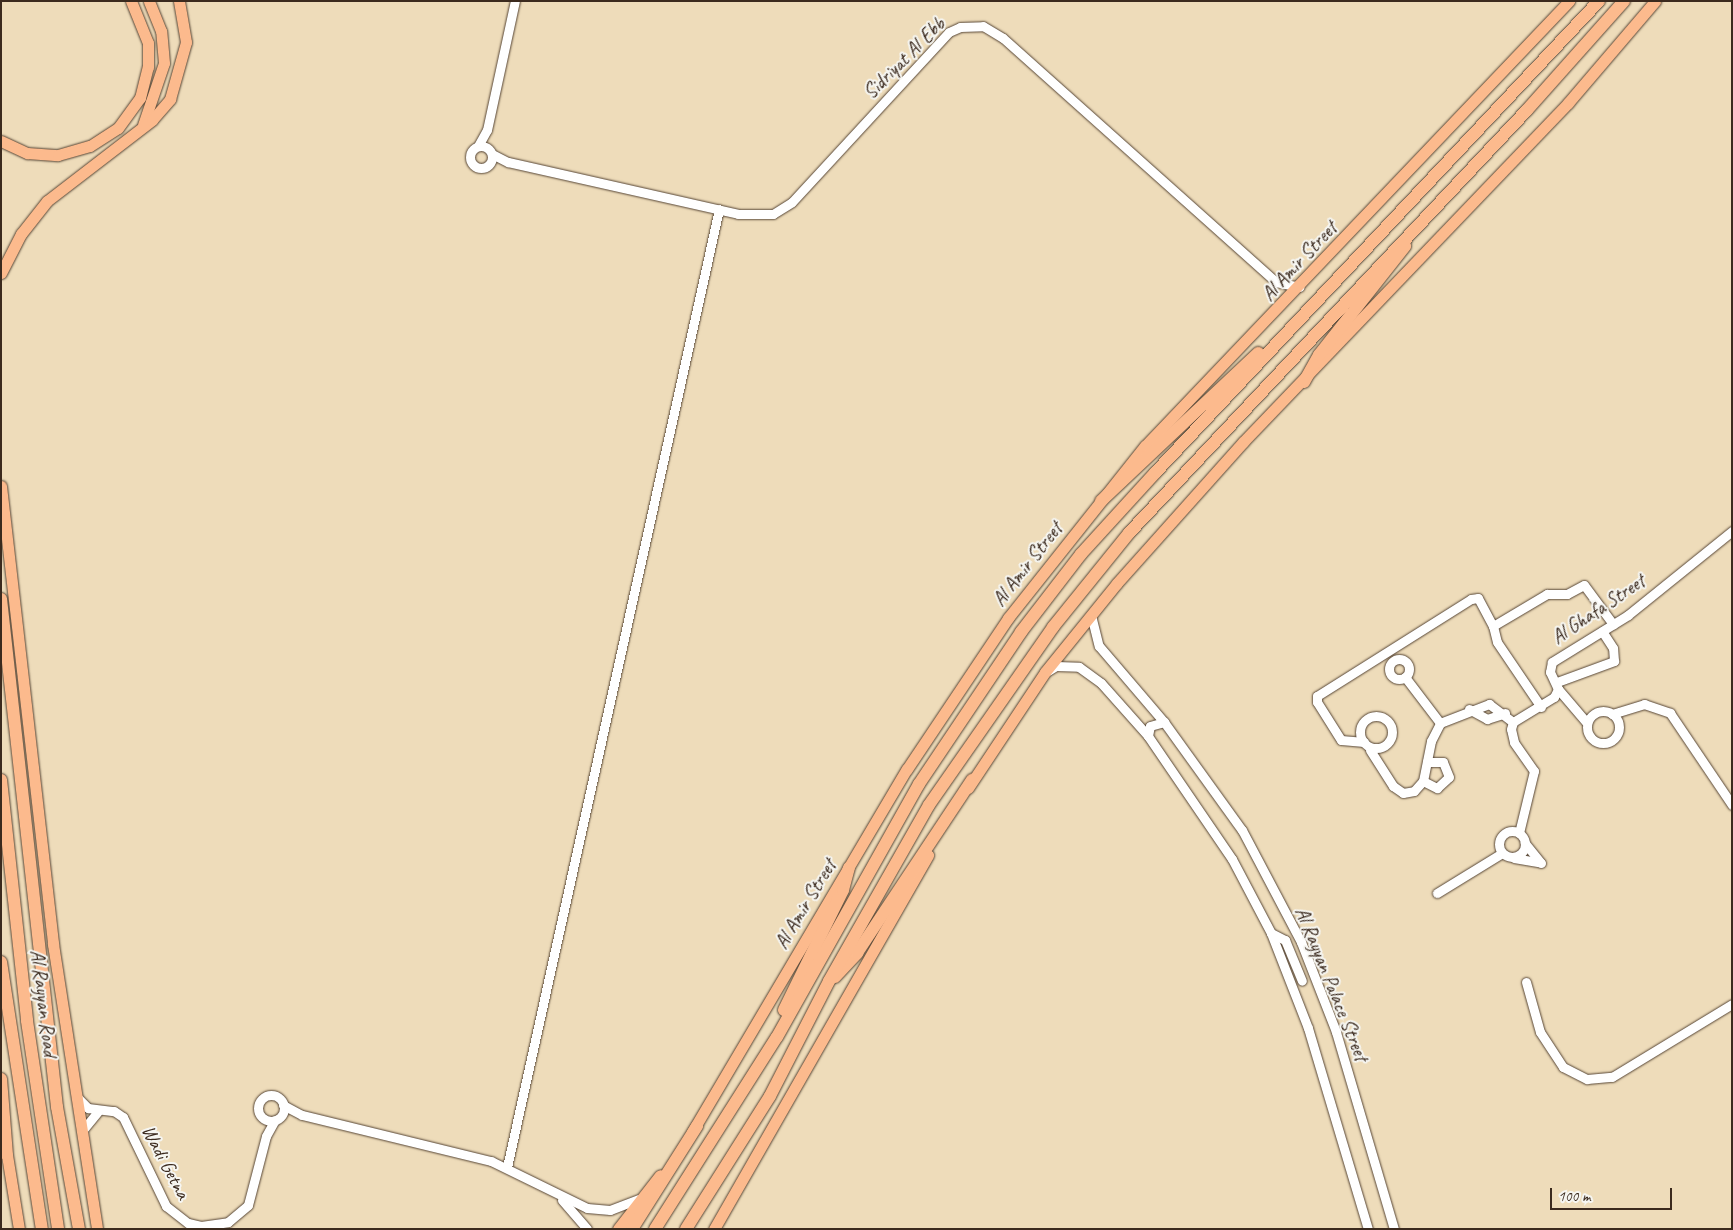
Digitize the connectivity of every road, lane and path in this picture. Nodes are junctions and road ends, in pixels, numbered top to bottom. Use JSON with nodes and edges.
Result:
{"nodes":[{"id":1,"x":131,"y":1,"type":"edge"},
{"id":2,"x":149,"y":1,"type":"edge"},
{"id":3,"x":179,"y":1,"type":"edge"},
{"id":4,"x":515,"y":1,"type":"edge"},
{"id":5,"x":1569,"y":1,"type":"edge"},
{"id":6,"x":1599,"y":1,"type":"edge"},
{"id":7,"x":1624,"y":1,"type":"edge"},
{"id":8,"x":1655,"y":1,"type":"edge"},
{"id":9,"x":141,"y":128,"type":"junction"},
{"id":10,"x":487,"y":130,"type":"junction"},
{"id":11,"x":1,"y":141,"type":"edge"},
{"id":12,"x":478,"y":146,"type":"junction"},
{"id":13,"x":490,"y":151,"type":"junction"},
{"id":14,"x":508,"y":162,"type":"junction"},
{"id":15,"x":489,"y":164,"type":"junction"},
{"id":16,"x":719,"y":209,"type":"junction"},
{"id":17,"x":1422,"y":218,"type":"junction"},
{"id":18,"x":21,"y":234,"type":"junction"},
{"id":19,"x":1,"y":261,"type":"edge"},
{"id":20,"x":1,"y":273,"type":"edge"},
{"id":21,"x":1276,"y":282,"type":"junction"},
{"id":22,"x":1302,"y":286,"type":"junction"},
{"id":23,"x":1281,"y":308,"type":"junction"},
{"id":24,"x":1300,"y":321,"type":"junction"},
{"id":25,"x":1304,"y":382,"type":"junction"},
{"id":26,"x":1,"y":486,"type":"edge"},
{"id":27,"x":1101,"y":501,"type":"junction"},
{"id":28,"x":1732,"y":531,"type":"edge"},
{"id":29,"x":1,"y":599,"type":"edge"},
{"id":30,"x":1091,"y":614,"type":"junction"},
{"id":31,"x":1613,"y":624,"type":"junction"},
{"id":32,"x":1493,"y":626,"type":"junction"},
{"id":33,"x":1602,"y":631,"type":"junction"},
{"id":34,"x":1045,"y":672,"type":"junction"},
{"id":35,"x":1405,"y":677,"type":"dead end"},
{"id":36,"x":1557,"y":686,"type":"junction"},
{"id":37,"x":1540,"y":707,"type":"junction"},
{"id":38,"x":1469,"y":709,"type":"junction"},
{"id":39,"x":1505,"y":713,"type":"junction"},
{"id":40,"x":1612,"y":714,"type":"junction"},
{"id":41,"x":1164,"y":722,"type":"junction"},
{"id":42,"x":1513,"y":722,"type":"junction"},
{"id":43,"x":1440,"y":723,"type":"junction"},
{"id":44,"x":1587,"y":723,"type":"junction"},
{"id":45,"x":1148,"y":736,"type":"junction"},
{"id":46,"x":1364,"y":742,"type":"junction"},
{"id":47,"x":1370,"y":750,"type":"junction"},
{"id":48,"x":18,"y":754,"type":"junction"},
{"id":49,"x":1427,"y":762,"type":"junction"},
{"id":50,"x":1,"y":780,"type":"edge"},
{"id":51,"x":972,"y":780,"type":"junction"},
{"id":52,"x":1422,"y":781,"type":"junction"},
{"id":53,"x":1732,"y":805,"type":"edge"},
{"id":54,"x":1519,"y":833,"type":"junction"},
{"id":55,"x":1525,"y":842,"type":"junction"},
{"id":56,"x":1502,"y":853,"type":"junction"},
{"id":57,"x":1514,"y":858,"type":"junction"},
{"id":58,"x":849,"y":868,"type":"junction"},
{"id":59,"x":1437,"y":893,"type":"dead end"},
{"id":60,"x":1271,"y":933,"type":"junction"},
{"id":61,"x":53,"y":944,"type":"junction"},
{"id":62,"x":1,"y":962,"type":"edge"},
{"id":63,"x":1314,"y":974,"type":"junction"},
{"id":64,"x":829,"y":981,"type":"junction"},
{"id":65,"x":1302,"y":981,"type":"junction"},
{"id":66,"x":1526,"y":982,"type":"dead end"},
{"id":67,"x":1293,"y":987,"type":"junction"},
{"id":68,"x":1732,"y":1004,"type":"edge"},
{"id":69,"x":777,"y":1037,"type":"junction"},
{"id":70,"x":1,"y":1079,"type":"edge"},
{"id":71,"x":77,"y":1097,"type":"junction"},
{"id":72,"x":283,"y":1105,"type":"junction"},
{"id":73,"x":98,"y":1111,"type":"junction"},
{"id":74,"x":302,"y":1115,"type":"junction"},
{"id":75,"x":263,"y":1118,"type":"junction"},
{"id":76,"x":278,"y":1119,"type":"junction"},
{"id":77,"x":1,"y":1125,"type":"edge"},
{"id":78,"x":697,"y":1126,"type":"junction"},
{"id":79,"x":82,"y":1130,"type":"junction"},
{"id":80,"x":266,"y":1136,"type":"junction"},
{"id":81,"x":7,"y":1155,"type":"junction"},
{"id":82,"x":507,"y":1166,"type":"junction"},
{"id":83,"x":643,"y":1196,"type":"junction"},
{"id":84,"x":560,"y":1198,"type":"junction"},
{"id":85,"x":19,"y":1229,"type":"edge"},
{"id":86,"x":42,"y":1229,"type":"edge"},
{"id":87,"x":58,"y":1229,"type":"edge"},
{"id":88,"x":79,"y":1229,"type":"edge"},
{"id":89,"x":98,"y":1229,"type":"edge"},
{"id":90,"x":587,"y":1229,"type":"edge"},
{"id":91,"x":618,"y":1229,"type":"edge"},
{"id":92,"x":632,"y":1229,"type":"edge"},
{"id":93,"x":655,"y":1229,"type":"edge"},
{"id":94,"x":686,"y":1229,"type":"edge"},
{"id":95,"x":714,"y":1229,"type":"edge"},
{"id":96,"x":1368,"y":1229,"type":"edge"},
{"id":97,"x":1394,"y":1229,"type":"edge"}],
"edges":[{"from":1,"to":11,"type":"main road"},
{"from":2,"to":9,"type":"main road"},
{"from":3,"to":9,"type":"main road"},
{"from":4,"to":10,"type":"street"},
{"from":5,"to":22,"type":"main road","name":"Al Amir Street"},
{"from":6,"to":24,"type":"highway","name":"Al Amir Street"},
{"from":7,"to":17,"type":"highway"},
{"from":8,"to":25,"type":"main road"},
{"from":9,"to":18,"type":"main road"},
{"from":10,"to":12,"type":"street"},
{"from":10,"to":13,"type":"street"},
{"from":12,"to":13,"type":"street"},
{"from":12,"to":15,"type":"street"},
{"from":13,"to":14,"type":"street","name":"Sidriyat Al Ebb"},
{"from":13,"to":15,"type":"street"},
{"from":14,"to":15,"type":"street","name":"Sidriyat Al Ebb"},
{"from":14,"to":16,"type":"street","name":"Sidriyat Al Ebb"},
{"from":16,"to":21,"type":"street","name":"Sidriyat Al Ebb"},
{"from":16,"to":82,"type":"street"},
{"from":17,"to":25,"type":"highway"},
{"from":17,"to":64,"type":"highway"},
{"from":18,"to":19,"type":"main road"},
{"from":18,"to":20,"type":"main road"},
{"from":21,"to":22,"type":"street"},
{"from":21,"to":23,"type":"street"},
{"from":22,"to":23,"type":"main road","name":"Al Amir Street"},
{"from":23,"to":27,"type":"main road","name":"Al Amir Street"},
{"from":24,"to":27,"type":"highway"},
{"from":24,"to":69,"type":"highway","name":"Al Amir Street"},
{"from":25,"to":30,"type":"main road"},
{"from":26,"to":61,"type":"main road"},
{"from":27,"to":58,"type":"main road","name":"Al Amir Street"},
{"from":28,"to":31,"type":"street","name":"Al Ghafa Street"},
{"from":29,"to":48,"type":"highway"},
{"from":30,"to":34,"type":"main road"},
{"from":30,"to":41,"type":"street","name":"Al Rayyan Palace Street"},
{"from":31,"to":32,"type":"street"},
{"from":31,"to":33,"type":"street","name":"Al Ghafa Street"},
{"from":32,"to":37,"type":"street"},
{"from":32,"to":46,"type":"street"},
{"from":33,"to":36,"type":"street","name":"Al Ghafa Street"},
{"from":33,"to":36,"type":"street"},
{"from":34,"to":45,"type":"street","name":"Al Rayyan Palace Street"},
{"from":34,"to":51,"type":"main road"},
{"from":35,"to":43,"type":"street"},
{"from":36,"to":37,"type":"street"},
{"from":36,"to":44,"type":"street"},
{"from":37,"to":42,"type":"street"},
{"from":38,"to":39,"type":"street"},
{"from":38,"to":39,"type":"street"},
{"from":38,"to":43,"type":"street"},
{"from":39,"to":42,"type":"street"},
{"from":40,"to":44,"type":"street"},
{"from":40,"to":44,"type":"street"},
{"from":40,"to":53,"type":"street"},
{"from":41,"to":45,"type":"street"},
{"from":41,"to":63,"type":"street","name":"Al Rayyan Palace Street"},
{"from":42,"to":54,"type":"street"},
{"from":43,"to":49,"type":"street"},
{"from":45,"to":60,"type":"street","name":"Al Rayyan Palace Street"},
{"from":46,"to":47,"type":"street"},
{"from":46,"to":47,"type":"street"},
{"from":47,"to":52,"type":"street"},
{"from":48,"to":61,"type":"main road"},
{"from":48,"to":88,"type":"highway"},
{"from":49,"to":52,"type":"street"},
{"from":49,"to":52,"type":"street"},
{"from":50,"to":87,"type":"highway","name":"Al Rayyan Road"},
{"from":51,"to":64,"type":"highway"},
{"from":51,"to":95,"type":"main road"},
{"from":54,"to":55,"type":"street"},
{"from":54,"to":56,"type":"street"},
{"from":55,"to":57,"type":"street"},
{"from":55,"to":57,"type":"street"},
{"from":56,"to":57,"type":"street"},
{"from":56,"to":59,"type":"street"},
{"from":58,"to":69,"type":"highway"},
{"from":58,"to":78,"type":"main road","name":"Al Amir Street"},
{"from":60,"to":65,"type":"street"},
{"from":60,"to":67,"type":"street","name":"Al Rayyan Palace Street"},
{"from":61,"to":71,"type":"main road","name":"Al Rayyan Road"},
{"from":62,"to":86,"type":"highway","name":"Al Rayyan Road"},
{"from":63,"to":65,"type":"street"},
{"from":63,"to":97,"type":"street","name":"Al Rayyan Palace Street"},
{"from":64,"to":94,"type":"highway"},
{"from":65,"to":67,"type":"street"},
{"from":66,"to":68,"type":"street"},
{"from":67,"to":96,"type":"street","name":"Al Rayyan Palace Street"},
{"from":69,"to":93,"type":"highway","name":"Al Amir Street"},
{"from":70,"to":81,"type":"highway"},
{"from":71,"to":73,"type":"street","name":"Wadi Getna"},
{"from":71,"to":79,"type":"main road","name":"Al Rayyan Road"},
{"from":72,"to":74,"type":"street"},
{"from":72,"to":75,"type":"street"},
{"from":72,"to":76,"type":"street"},
{"from":73,"to":79,"type":"street"},
{"from":73,"to":80,"type":"street","name":"Wadi Getna"},
{"from":74,"to":76,"type":"street"},
{"from":74,"to":82,"type":"street"},
{"from":75,"to":76,"type":"street"},
{"from":75,"to":80,"type":"street","name":"Wadi Getna"},
{"from":76,"to":80,"type":"street","name":"Wadi Getna"},
{"from":77,"to":81,"type":"street"},
{"from":78,"to":83,"type":"main road","name":"Al Amir Street"},
{"from":78,"to":92,"type":"highway"},
{"from":79,"to":89,"type":"main road","name":"Al Rayyan Road"},
{"from":81,"to":85,"type":"main road"},
{"from":82,"to":84,"type":"street"},
{"from":83,"to":84,"type":"street"},
{"from":83,"to":91,"type":"main road","name":"Al Amir Street"},
{"from":84,"to":90,"type":"street"}]}
